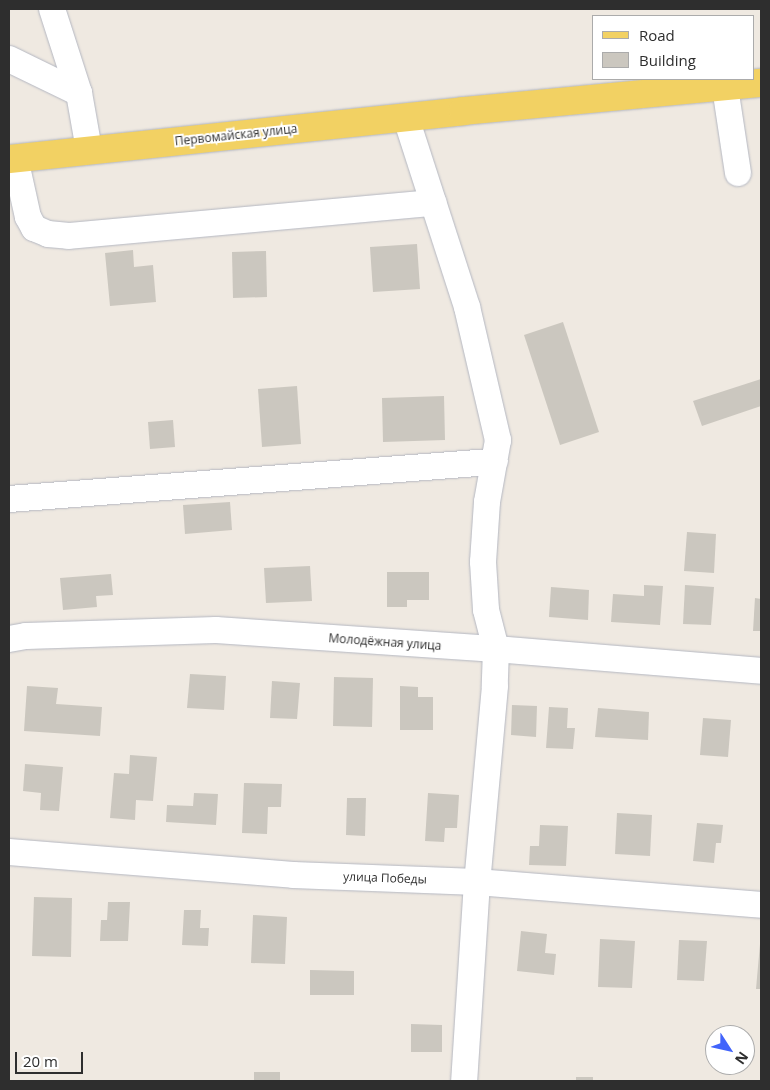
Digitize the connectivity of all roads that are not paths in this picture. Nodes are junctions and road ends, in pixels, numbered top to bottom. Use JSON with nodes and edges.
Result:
{"nodes":[{"id":1,"x":52,"y":9,"type":"edge"},
{"id":2,"x":9,"y":59,"type":"edge"},
{"id":3,"x":761,"y":83,"type":"edge"},
{"id":4,"x":725,"y":87,"type":"junction"},
{"id":5,"x":79,"y":93,"type":"junction"},
{"id":6,"x":406,"y":118,"type":"junction"},
{"id":7,"x":89,"y":150,"type":"junction"},
{"id":8,"x":12,"y":158,"type":"edge"},
{"id":9,"x":738,"y":173,"type":"dead end"},
{"id":10,"x":434,"y":203,"type":"junction"},
{"id":11,"x":495,"y":462,"type":"junction"},
{"id":12,"x":9,"y":499,"type":"edge"},
{"id":13,"x":9,"y":639,"type":"edge"},
{"id":14,"x":496,"y":649,"type":"junction"},
{"id":15,"x":761,"y":671,"type":"edge"},
{"id":16,"x":9,"y":852,"type":"edge"},
{"id":17,"x":477,"y":882,"type":"junction"},
{"id":18,"x":761,"y":905,"type":"edge"},
{"id":19,"x":464,"y":1081,"type":"edge"}],
"edges":[{"from":1,"to":5,"type":"street"},
{"from":2,"to":5,"type":"street"},
{"from":3,"to":4,"type":"main road","name":"Первомайская улица"},
{"from":4,"to":6,"type":"main road","name":"Первомайская улица"},
{"from":4,"to":9,"type":"street"},
{"from":5,"to":7,"type":"street"},
{"from":6,"to":7,"type":"main road","name":"Первомайская улица"},
{"from":6,"to":10,"type":"street"},
{"from":7,"to":8,"type":"main road","name":"Первомайская улица"},
{"from":8,"to":10,"type":"street"},
{"from":10,"to":11,"type":"street"},
{"from":11,"to":12,"type":"street"},
{"from":11,"to":14,"type":"street"},
{"from":13,"to":14,"type":"street","name":"Молодёжная улица"},
{"from":14,"to":15,"type":"street","name":"Молодёжная улица"},
{"from":14,"to":17,"type":"street"},
{"from":16,"to":17,"type":"street","name":"улица Победы"},
{"from":17,"to":18,"type":"street","name":"улица Победы"},
{"from":17,"to":19,"type":"street"}]}
